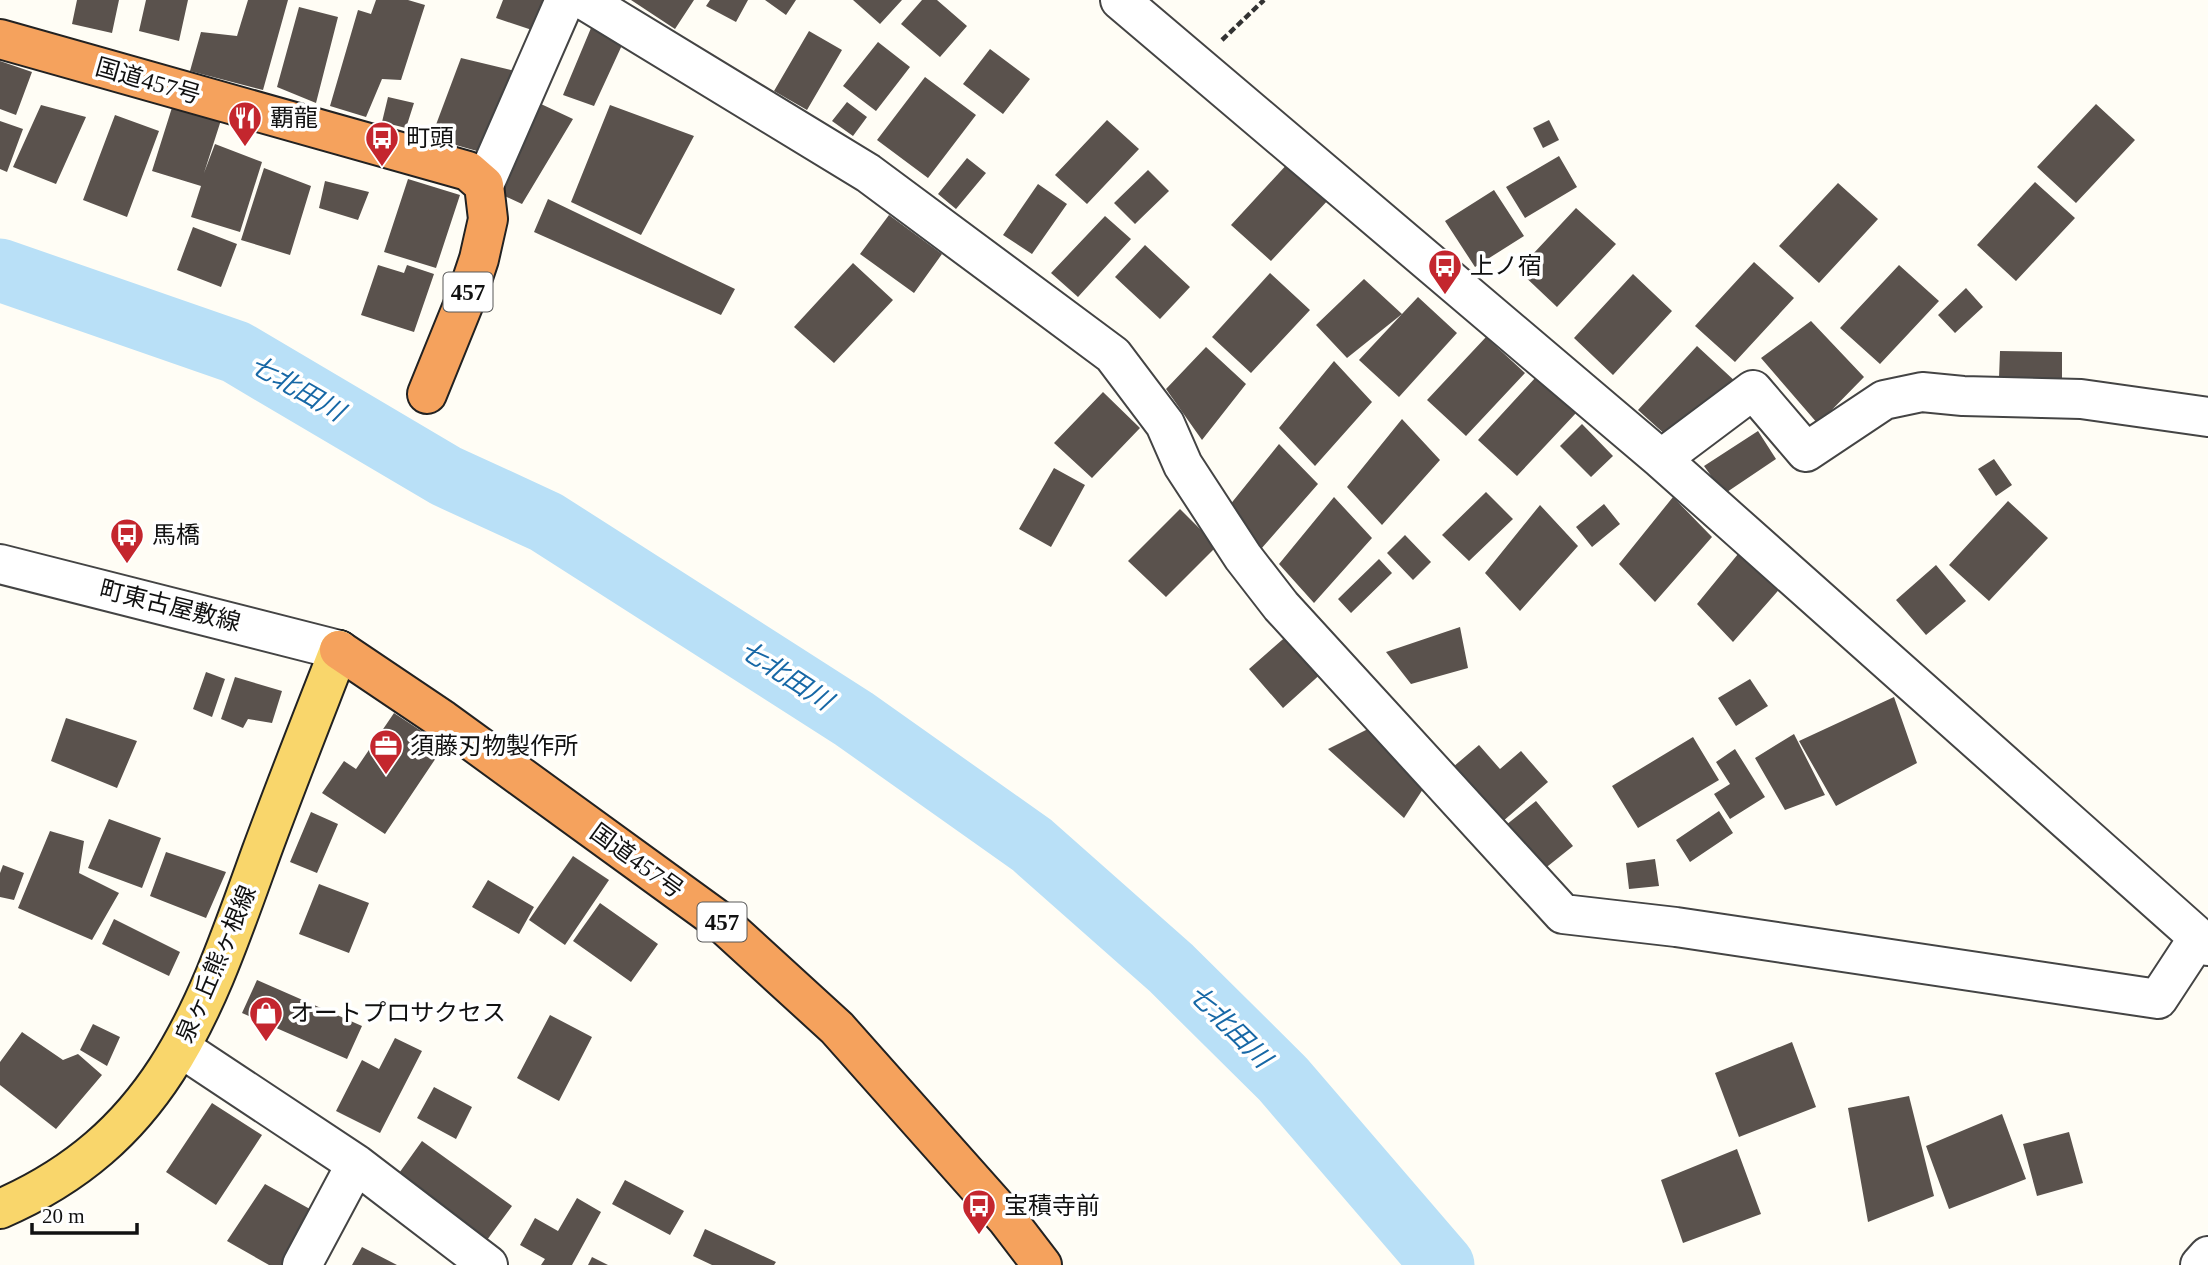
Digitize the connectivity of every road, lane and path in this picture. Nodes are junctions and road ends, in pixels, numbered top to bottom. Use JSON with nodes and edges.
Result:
{"nodes":[{"id":1,"x":565,"y":0,"type":"edge"},
{"id":2,"x":584,"y":0,"type":"edge"},
{"id":3,"x":1120,"y":0,"type":"edge"},
{"id":4,"x":1264,"y":0,"type":"edge"},
{"id":5,"x":0,"y":39,"type":"edge"},
{"id":6,"x":1196,"y":65,"type":"junction"},
{"id":7,"x":484,"y":185,"type":"junction"},
{"id":8,"x":427,"y":394,"type":"dead end"},
{"id":9,"x":2208,"y":417,"type":"edge"},
{"id":10,"x":1661,"y":460,"type":"junction"},
{"id":11,"x":0,"y":564,"type":"edge"},
{"id":12,"x":340,"y":650,"type":"junction"},
{"id":13,"x":2203,"y":942,"type":"edge"},
{"id":14,"x":181,"y":1048,"type":"junction"},
{"id":15,"x":356,"y":1164,"type":"junction"},
{"id":16,"x":0,"y":1209,"type":"edge"},
{"id":17,"x":2208,"y":1256,"type":"edge"},
{"id":18,"x":302,"y":1265,"type":"edge"},
{"id":19,"x":488,"y":1265,"type":"edge"},
{"id":20,"x":1042,"y":1265,"type":"edge"},
{"id":21,"x":2200,"y":1265,"type":"edge"}],
"edges":[{"from":1,"to":7,"type":"street"},
{"from":2,"to":13,"type":"street"},
{"from":3,"to":6,"type":"street"},
{"from":4,"to":6,"type":"path"},
{"from":5,"to":7,"type":"highway","name":"国道457号"},
{"from":6,"to":10,"type":"street"},
{"from":7,"to":8,"type":"highway","number":"457"},
{"from":9,"to":10,"type":"street"},
{"from":10,"to":13,"type":"street"},
{"from":11,"to":12,"type":"street","name":"町東古屋敷線"},
{"from":12,"to":14,"type":"main road","name":"泉ヶ丘熊ヶ根線"},
{"from":12,"to":20,"type":"highway","name":"国道457号","number":"457"},
{"from":14,"to":15,"type":"street"},
{"from":14,"to":16,"type":"main road","name":"泉ヶ丘熊ヶ根線"},
{"from":15,"to":18,"type":"street"},
{"from":15,"to":19,"type":"street"},
{"from":17,"to":21,"type":"street"}]}
